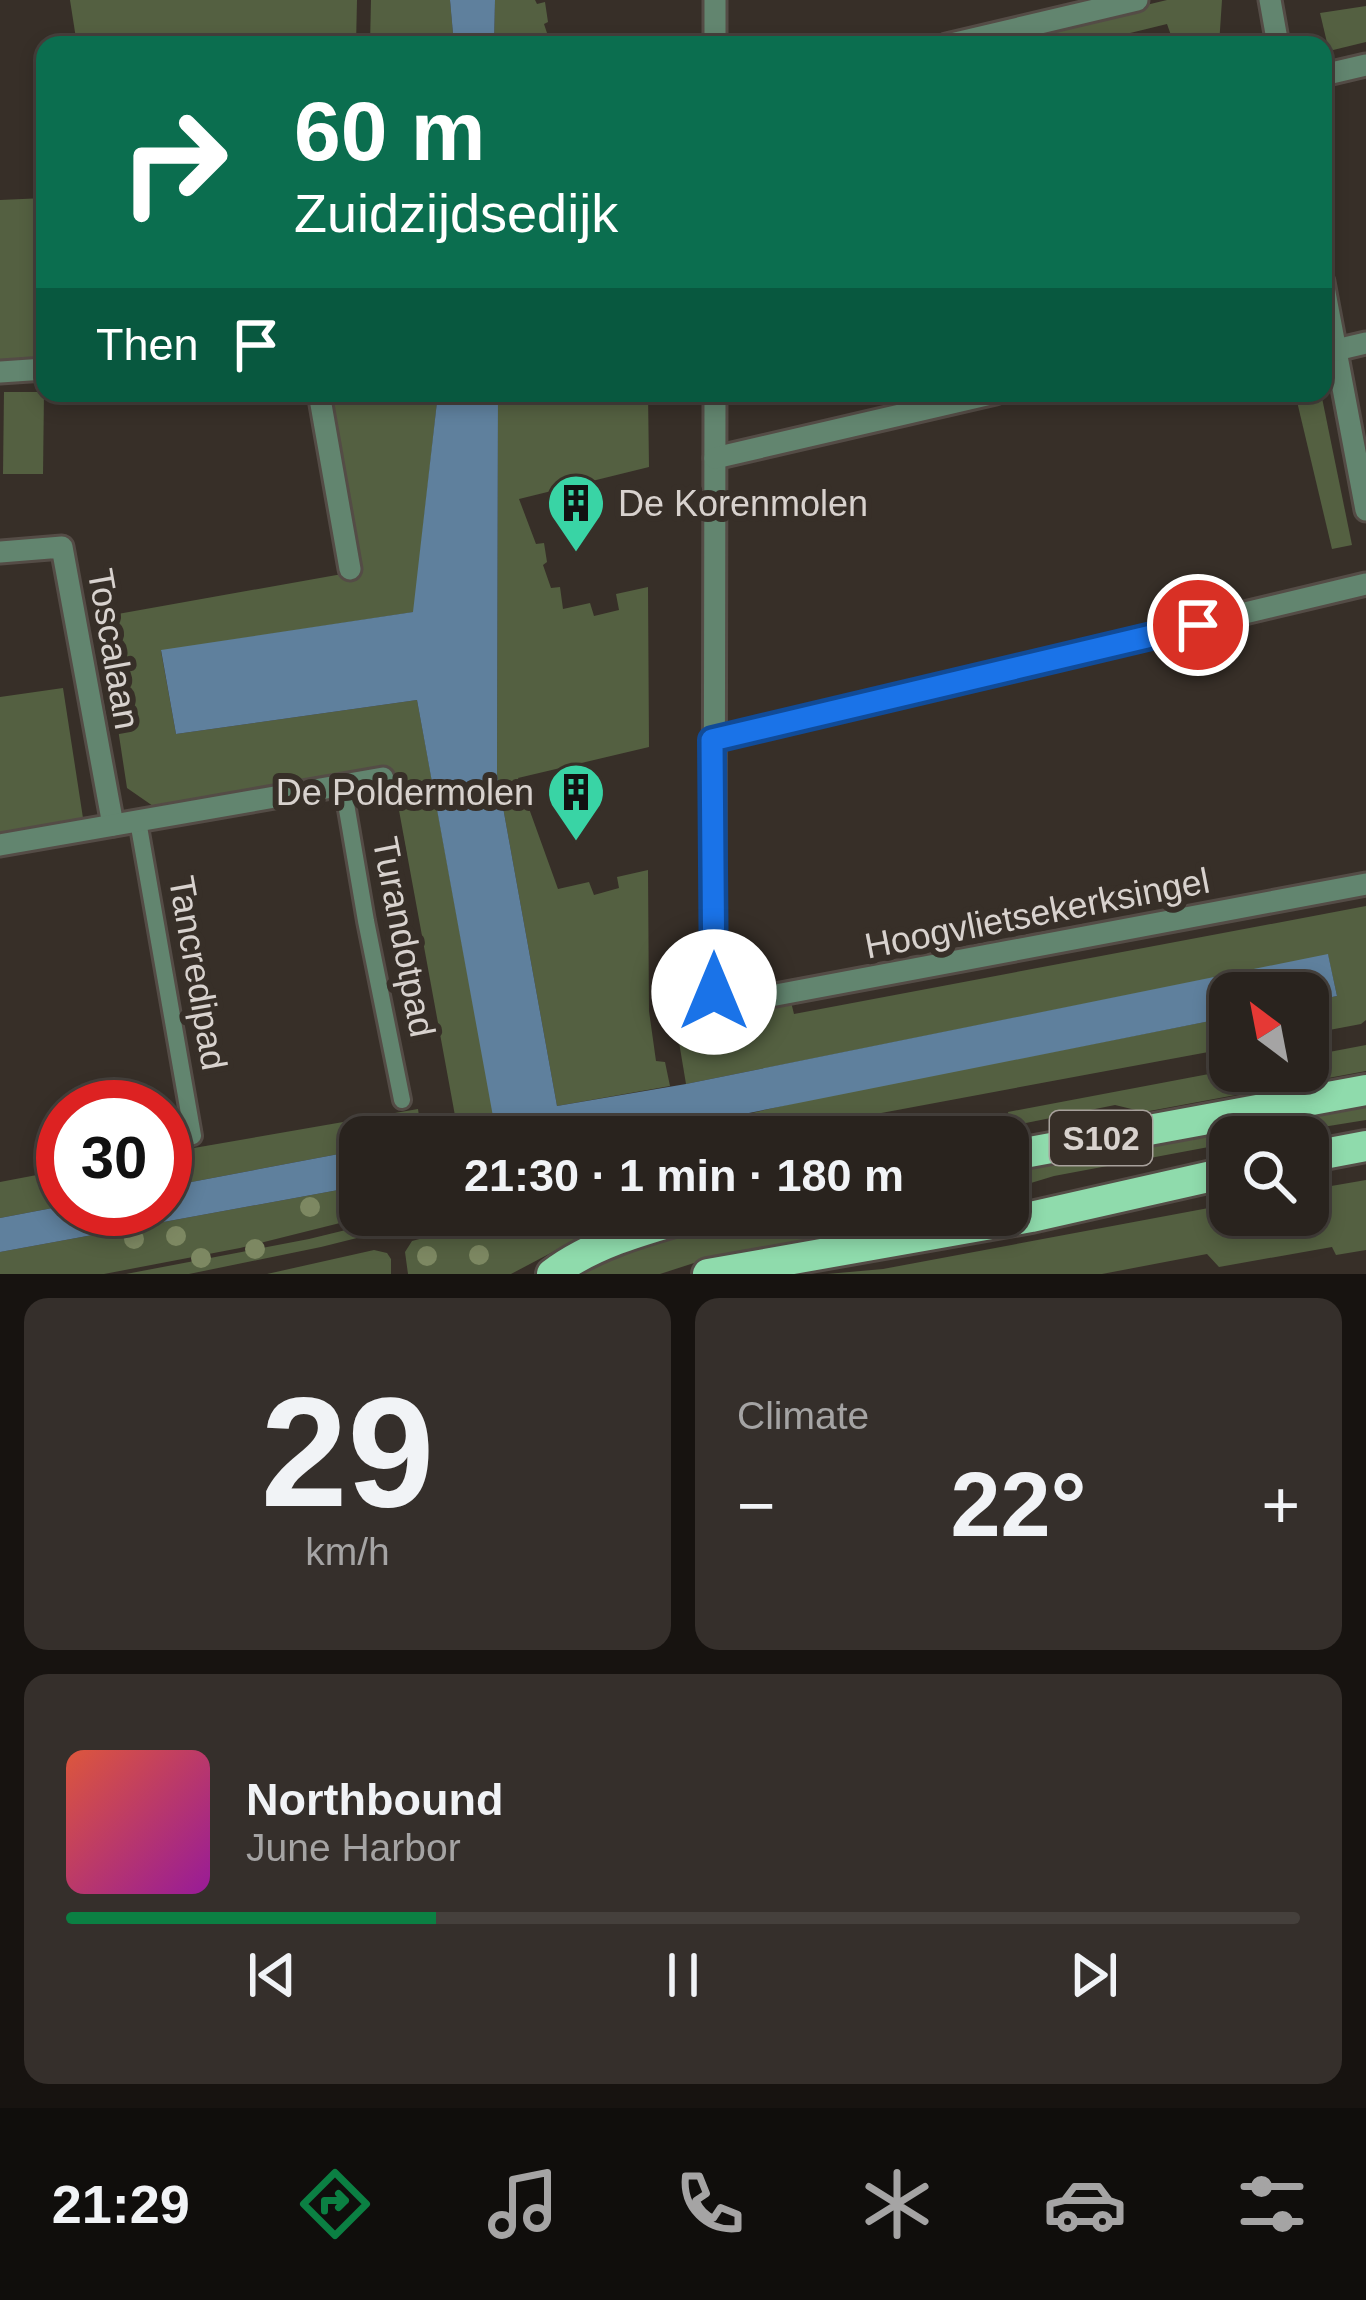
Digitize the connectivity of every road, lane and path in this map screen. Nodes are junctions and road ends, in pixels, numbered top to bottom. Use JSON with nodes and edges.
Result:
{"nodes":[{"id":1,"x":715,"y":0,"type":"edge"},
{"id":2,"x":1137,"y":0,"type":"edge"},
{"id":3,"x":1270,"y":0,"type":"edge"},
{"id":4,"x":715,"y":36,"type":"edge"},
{"id":5,"x":985,"y":36,"type":"edge"},
{"id":6,"x":1276,"y":36,"type":"edge"},
{"id":7,"x":1366,"y":65,"type":"edge"},
{"id":8,"x":1332,"y":73,"type":"edge"},
{"id":9,"x":1332,"y":336,"type":"edge"},
{"id":10,"x":1366,"y":343,"type":"edge"},
{"id":11,"x":1336,"y":350,"type":"junction"},
{"id":12,"x":36,"y":370,"type":"edge"},
{"id":13,"x":0,"y":372,"type":"edge"},
{"id":14,"x":321,"y":402,"type":"edge"},
{"id":15,"x":715,"y":402,"type":"edge"},
{"id":16,"x":956,"y":402,"type":"edge"},
{"id":17,"x":715,"y":458,"type":"junction"},
{"id":18,"x":1366,"y":511,"type":"edge"},
{"id":19,"x":0,"y":552,"type":"edge"},
{"id":20,"x":350,"y":569,"type":"dead end"},
{"id":21,"x":1366,"y":584,"type":"edge"},
{"id":22,"x":712,"y":740,"type":"junction"},
{"id":23,"x":382,"y":778,"type":"dead end"},
{"id":24,"x":343,"y":786,"type":"junction"},
{"id":25,"x":138,"y":821,"type":"junction"},
{"id":26,"x":113,"y":825,"type":"junction"},
{"id":27,"x":0,"y":845,"type":"edge"},
{"id":28,"x":1366,"y":884,"type":"edge"},
{"id":29,"x":1366,"y":1090,"type":"edge"},
{"id":30,"x":402,"y":1100,"type":"dead end"},
{"id":31,"x":193,"y":1136,"type":"dead end"},
{"id":32,"x":1366,"y":1146,"type":"edge"},
{"id":33,"x":1029,"y":1152,"type":"edge"},
{"id":34,"x":1329,"y":1153,"type":"edge"},
{"id":35,"x":1209,"y":1177,"type":"edge"},
{"id":36,"x":628,"y":1236,"type":"edge"},
{"id":37,"x":562,"y":1266,"type":"edge"},
{"id":38,"x":526,"y":1274,"type":"edge"},
{"id":39,"x":708,"y":1274,"type":"edge"}],
"edges":[{"from":1,"to":4,"type":"street"},
{"from":2,"to":5,"type":"street"},
{"from":3,"to":6,"type":"street"},
{"from":7,"to":8,"type":"street"},
{"from":9,"to":11,"type":"street"},
{"from":10,"to":11,"type":"street"},
{"from":11,"to":18,"type":"street"},
{"from":12,"to":13,"type":"street"},
{"from":14,"to":20,"type":"street"},
{"from":15,"to":17,"type":"street"},
{"from":16,"to":17,"type":"street"},
{"from":17,"to":22,"type":"street"},
{"from":19,"to":26,"type":"street","name":"Toscalaan"},
{"from":21,"to":22,"type":"street"},
{"from":22,"to":28,"type":"street","name":"Hoogvlietsekerksingel"},
{"from":23,"to":24,"type":"street"},
{"from":24,"to":25,"type":"street"},
{"from":24,"to":30,"type":"street","name":"Turandotpad"},
{"from":25,"to":26,"type":"street"},
{"from":25,"to":31,"type":"street","name":"Tancredipad"},
{"from":26,"to":27,"type":"street"},
{"from":29,"to":33,"type":"main road","number":"S102"},
{"from":32,"to":34,"type":"main road"},
{"from":35,"to":39,"type":"main road","number":"S102"},
{"from":36,"to":37,"type":"main road"},
{"from":37,"to":38,"type":"main road"}]}
